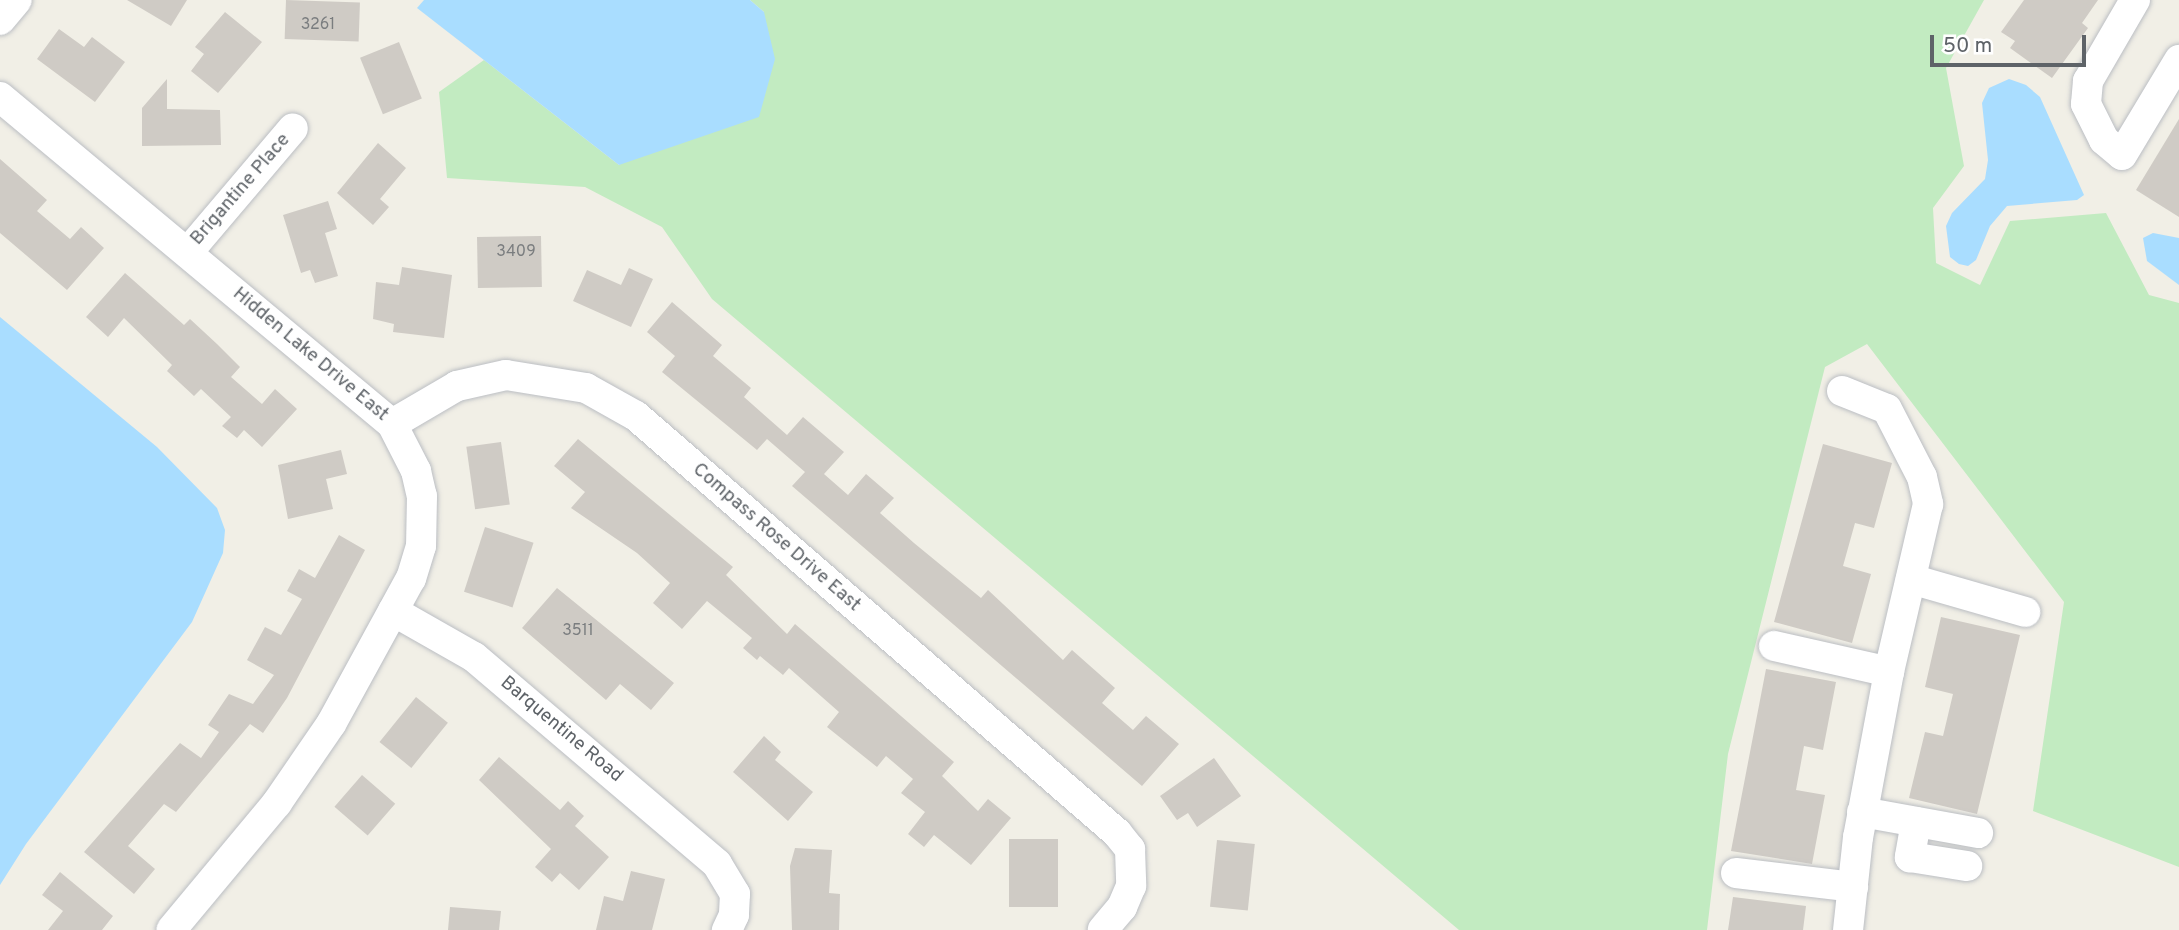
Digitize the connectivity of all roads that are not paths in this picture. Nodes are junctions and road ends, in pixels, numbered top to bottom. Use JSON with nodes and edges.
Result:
{"nodes":[{"id":1,"x":17,"y":0,"type":"edge"},
{"id":2,"x":2135,"y":0,"type":"edge"},
{"id":3,"x":0,"y":20,"type":"edge"},
{"id":4,"x":2179,"y":60,"type":"edge"},
{"id":5,"x":0,"y":97,"type":"edge"},
{"id":6,"x":293,"y":128,"type":"dead end"},
{"id":7,"x":188,"y":251,"type":"junction"},
{"id":8,"x":1842,"y":390,"type":"dead end"},
{"id":9,"x":392,"y":424,"type":"junction"},
{"id":10,"x":1911,"y":579,"type":"junction"},
{"id":11,"x":393,"y":611,"type":"junction"},
{"id":12,"x":2025,"y":612,"type":"dead end"},
{"id":13,"x":1774,"y":646,"type":"dead end"},
{"id":14,"x":1889,"y":672,"type":"junction"},
{"id":15,"x":1862,"y":812,"type":"junction"},
{"id":16,"x":1916,"y":822,"type":"junction"},
{"id":17,"x":1978,"y":833,"type":"dead end"},
{"id":18,"x":1967,"y":866,"type":"dead end"},
{"id":19,"x":1736,"y":873,"type":"dead end"},
{"id":20,"x":1853,"y":887,"type":"junction"},
{"id":21,"x":171,"y":930,"type":"edge"},
{"id":22,"x":727,"y":930,"type":"edge"},
{"id":23,"x":1103,"y":930,"type":"edge"},
{"id":24,"x":1848,"y":930,"type":"edge"}],
"edges":[{"from":1,"to":3,"type":"street"},
{"from":2,"to":4,"type":"street"},
{"from":5,"to":7,"type":"street","name":"Hidden Lake Drive East"},
{"from":6,"to":7,"type":"street","name":"Brigantine Place"},
{"from":7,"to":9,"type":"street","name":"Hidden Lake Drive East"},
{"from":8,"to":10,"type":"street"},
{"from":9,"to":11,"type":"street","name":"Hidden Lake Drive East"},
{"from":9,"to":23,"type":"street","name":"Compass Rose Drive East"},
{"from":10,"to":12,"type":"street"},
{"from":10,"to":14,"type":"street"},
{"from":11,"to":21,"type":"street","name":"Hidden Lake Drive East"},
{"from":11,"to":22,"type":"street","name":"Barquentine Road"},
{"from":13,"to":14,"type":"street"},
{"from":14,"to":15,"type":"street"},
{"from":15,"to":16,"type":"street"},
{"from":15,"to":20,"type":"street"},
{"from":16,"to":17,"type":"street"},
{"from":16,"to":18,"type":"street"},
{"from":19,"to":20,"type":"street"},
{"from":20,"to":24,"type":"street"}]}
